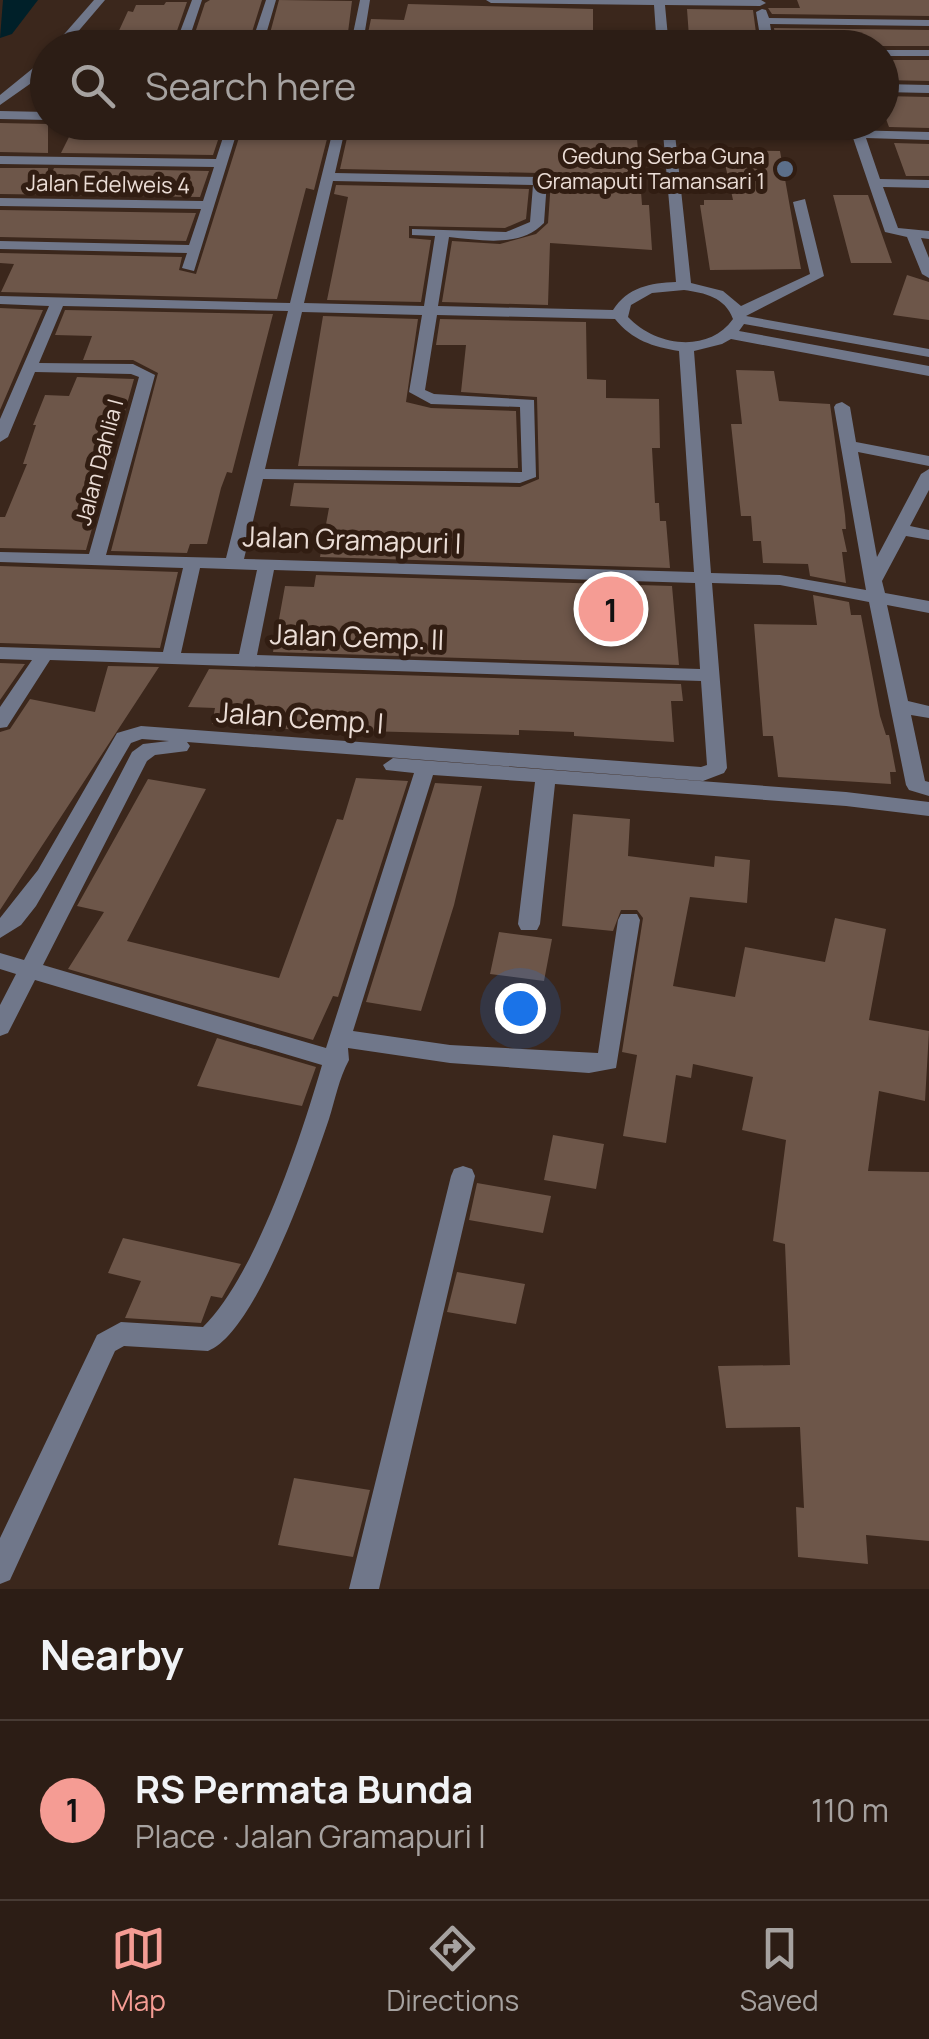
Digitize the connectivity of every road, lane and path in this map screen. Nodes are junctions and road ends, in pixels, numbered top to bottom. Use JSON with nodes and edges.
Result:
{"nodes":[{"id":1,"x":100,"y":0,"type":"edge"},
{"id":2,"x":197,"y":0,"type":"edge"},
{"id":3,"x":271,"y":0,"type":"edge"},
{"id":4,"x":365,"y":0,"type":"edge"},
{"id":5,"x":491,"y":0,"type":"edge"},
{"id":6,"x":659,"y":1,"type":"edge"},
{"id":7,"x":760,"y":1,"type":"edge"},
{"id":8,"x":764,"y":20,"type":"junction"},
{"id":9,"x":929,"y":23,"type":"edge"},
{"id":10,"x":73,"y":30,"type":"edge"},
{"id":11,"x":186,"y":30,"type":"edge"},
{"id":12,"x":262,"y":30,"type":"edge"},
{"id":13,"x":360,"y":30,"type":"edge"},
{"id":14,"x":661,"y":30,"type":"edge"},
{"id":15,"x":765,"y":30,"type":"edge"},
{"id":16,"x":899,"y":53,"type":"edge"},
{"id":17,"x":929,"y":54,"type":"edge"},
{"id":18,"x":30,"y":78,"type":"edge"},
{"id":19,"x":899,"y":88,"type":"edge"},
{"id":20,"x":929,"y":89,"type":"edge"},
{"id":21,"x":0,"y":101,"type":"edge"},
{"id":22,"x":0,"y":116,"type":"edge"},
{"id":23,"x":30,"y":116,"type":"edge"},
{"id":24,"x":899,"y":135,"type":"edge"},
{"id":25,"x":929,"y":136,"type":"edge"},
{"id":26,"x":228,"y":140,"type":"edge"},
{"id":27,"x":337,"y":140,"type":"edge"},
{"id":28,"x":669,"y":140,"type":"edge"},
{"id":29,"x":860,"y":140,"type":"edge"},
{"id":30,"x":0,"y":160,"type":"edge"},
{"id":31,"x":221,"y":163,"type":"junction"},
{"id":32,"x":329,"y":177,"type":"junction"},
{"id":33,"x":876,"y":184,"type":"junction"},
{"id":34,"x":929,"y":184,"type":"edge"},
{"id":35,"x":800,"y":202,"type":"dead end"},
{"id":36,"x":5,"y":206,"type":"edge"},
{"id":37,"x":206,"y":206,"type":"junction"},
{"id":38,"x":417,"y":232,"type":"dead end"},
{"id":39,"x":443,"y":232,"type":"junction"},
{"id":40,"x":912,"y":234,"type":"junction"},
{"id":41,"x":929,"y":235,"type":"edge"},
{"id":42,"x":0,"y":245,"type":"edge"},
{"id":43,"x":195,"y":249,"type":"junction"},
{"id":44,"x":189,"y":268,"type":"dead end"},
{"id":45,"x":929,"y":274,"type":"edge"},
{"id":46,"x":684,"y":286,"type":"junction"},
{"id":47,"x":0,"y":300,"type":"edge"},
{"id":48,"x":58,"y":301,"type":"junction"},
{"id":49,"x":299,"y":307,"type":"junction"},
{"id":50,"x":433,"y":310,"type":"junction"},
{"id":51,"x":621,"y":315,"type":"junction"},
{"id":52,"x":739,"y":316,"type":"junction"},
{"id":53,"x":730,"y":334,"type":"junction"},
{"id":54,"x":686,"y":346,"type":"junction"},
{"id":55,"x":929,"y":353,"type":"edge"},
{"id":56,"x":30,"y":367,"type":"junction"},
{"id":57,"x":929,"y":371,"type":"edge"},
{"id":58,"x":842,"y":407,"type":"dead end"},
{"id":59,"x":0,"y":437,"type":"edge"},
{"id":60,"x":852,"y":446,"type":"junction"},
{"id":61,"x":929,"y":461,"type":"edge"},
{"id":62,"x":256,"y":474,"type":"junction"},
{"id":63,"x":929,"y":474,"type":"edge"},
{"id":64,"x":898,"y":530,"type":"junction"},
{"id":65,"x":929,"y":536,"type":"edge"},
{"id":66,"x":0,"y":556,"type":"edge"},
{"id":67,"x":96,"y":559,"type":"junction"},
{"id":68,"x":193,"y":562,"type":"junction"},
{"id":69,"x":234,"y":564,"type":"junction"},
{"id":70,"x":267,"y":564,"type":"junction"},
{"id":71,"x":702,"y":577,"type":"junction"},
{"id":72,"x":877,"y":586,"type":"junction"},
{"id":73,"x":929,"y":607,"type":"edge"},
{"id":74,"x":0,"y":653,"type":"edge"},
{"id":75,"x":44,"y":654,"type":"junction"},
{"id":76,"x":171,"y":658,"type":"junction"},
{"id":77,"x":247,"y":660,"type":"junction"},
{"id":78,"x":711,"y":675,"type":"junction"},
{"id":79,"x":900,"y":706,"type":"junction"},
{"id":80,"x":929,"y":712,"type":"edge"},
{"id":81,"x":0,"y":722,"type":"edge"},
{"id":82,"x":426,"y":768,"type":"junction"},
{"id":83,"x":546,"y":777,"type":"junction"},
{"id":84,"x":929,"y":789,"type":"edge"},
{"id":85,"x":929,"y":809,"type":"edge"},
{"id":86,"x":629,"y":920,"type":"dead end"},
{"id":87,"x":529,"y":924,"type":"dead end"},
{"id":88,"x":0,"y":930,"type":"edge"},
{"id":89,"x":0,"y":961,"type":"edge"},
{"id":90,"x":30,"y":968,"type":"junction"},
{"id":91,"x":0,"y":1028,"type":"edge"},
{"id":92,"x":338,"y":1049,"type":"junction"},
{"id":93,"x":463,"y":1176,"type":"dead end"},
{"id":94,"x":0,"y":1570,"type":"edge"},
{"id":95,"x":364,"y":1589,"type":"edge"}],
"edges":[{"from":1,"to":10,"type":"street"},
{"from":2,"to":11,"type":"street"},
{"from":3,"to":12,"type":"street"},
{"from":4,"to":13,"type":"street"},
{"from":5,"to":6,"type":"street"},
{"from":6,"to":7,"type":"street"},
{"from":6,"to":14,"type":"street"},
{"from":7,"to":8,"type":"street"},
{"from":8,"to":9,"type":"street"},
{"from":8,"to":15,"type":"street"},
{"from":16,"to":17,"type":"street"},
{"from":18,"to":21,"type":"street"},
{"from":19,"to":20,"type":"street"},
{"from":22,"to":23,"type":"street"},
{"from":24,"to":25,"type":"street"},
{"from":26,"to":31,"type":"street"},
{"from":27,"to":32,"type":"street"},
{"from":28,"to":46,"type":"street"},
{"from":29,"to":33,"type":"street"},
{"from":30,"to":31,"type":"street"},
{"from":31,"to":37,"type":"street"},
{"from":32,"to":39,"type":"street"},
{"from":32,"to":49,"type":"street"},
{"from":33,"to":34,"type":"street"},
{"from":33,"to":40,"type":"street"},
{"from":35,"to":52,"type":"street"},
{"from":36,"to":37,"type":"street","name":"Jalan Edelweis 4"},
{"from":37,"to":43,"type":"street"},
{"from":38,"to":39,"type":"street"},
{"from":39,"to":50,"type":"street"},
{"from":40,"to":41,"type":"street"},
{"from":40,"to":45,"type":"street"},
{"from":42,"to":43,"type":"street"},
{"from":43,"to":44,"type":"street"},
{"from":46,"to":51,"type":"street"},
{"from":46,"to":52,"type":"street"},
{"from":47,"to":48,"type":"street"},
{"from":48,"to":49,"type":"street"},
{"from":48,"to":56,"type":"street"},
{"from":49,"to":50,"type":"street"},
{"from":49,"to":62,"type":"street"},
{"from":50,"to":51,"type":"street"},
{"from":50,"to":62,"type":"street"},
{"from":51,"to":54,"type":"street"},
{"from":52,"to":53,"type":"street"},
{"from":52,"to":55,"type":"street"},
{"from":53,"to":54,"type":"street"},
{"from":53,"to":57,"type":"street"},
{"from":54,"to":71,"type":"street"},
{"from":56,"to":59,"type":"street"},
{"from":56,"to":67,"type":"street","name":"Jalan Dahlia I"},
{"from":58,"to":60,"type":"street"},
{"from":60,"to":61,"type":"street"},
{"from":60,"to":72,"type":"street"},
{"from":62,"to":69,"type":"street"},
{"from":63,"to":64,"type":"street"},
{"from":64,"to":65,"type":"street"},
{"from":64,"to":72,"type":"street"},
{"from":66,"to":67,"type":"street","name":"Jalan Gramapuri I"},
{"from":67,"to":68,"type":"street","name":"Jalan Gramapuri I"},
{"from":68,"to":69,"type":"street","name":"Jalan Gramapuri I"},
{"from":68,"to":76,"type":"street"},
{"from":69,"to":70,"type":"street","name":"Jalan Gramapuri I"},
{"from":70,"to":71,"type":"street","name":"Jalan Gramapuri I"},
{"from":70,"to":77,"type":"street"},
{"from":71,"to":72,"type":"street","name":"Jalan Gramapuri I"},
{"from":71,"to":78,"type":"street"},
{"from":72,"to":73,"type":"street","name":"Jalan Gramapuri I"},
{"from":72,"to":79,"type":"street"},
{"from":74,"to":75,"type":"street","name":"Jalan Cemp. II"},
{"from":75,"to":76,"type":"street","name":"Jalan Cemp. II"},
{"from":75,"to":81,"type":"street"},
{"from":76,"to":77,"type":"street","name":"Jalan Cemp. II"},
{"from":77,"to":78,"type":"street","name":"Jalan Cemp. II"},
{"from":78,"to":88,"type":"street","name":"Jalan Cemp. I"},
{"from":79,"to":80,"type":"street"},
{"from":79,"to":84,"type":"street"},
{"from":82,"to":83,"type":"street"},
{"from":82,"to":90,"type":"street"},
{"from":82,"to":92,"type":"street"},
{"from":83,"to":85,"type":"street"},
{"from":83,"to":87,"type":"street"},
{"from":86,"to":92,"type":"street"},
{"from":89,"to":90,"type":"street"},
{"from":90,"to":91,"type":"street"},
{"from":90,"to":92,"type":"street"},
{"from":92,"to":94,"type":"street"},
{"from":93,"to":95,"type":"street"}]}
